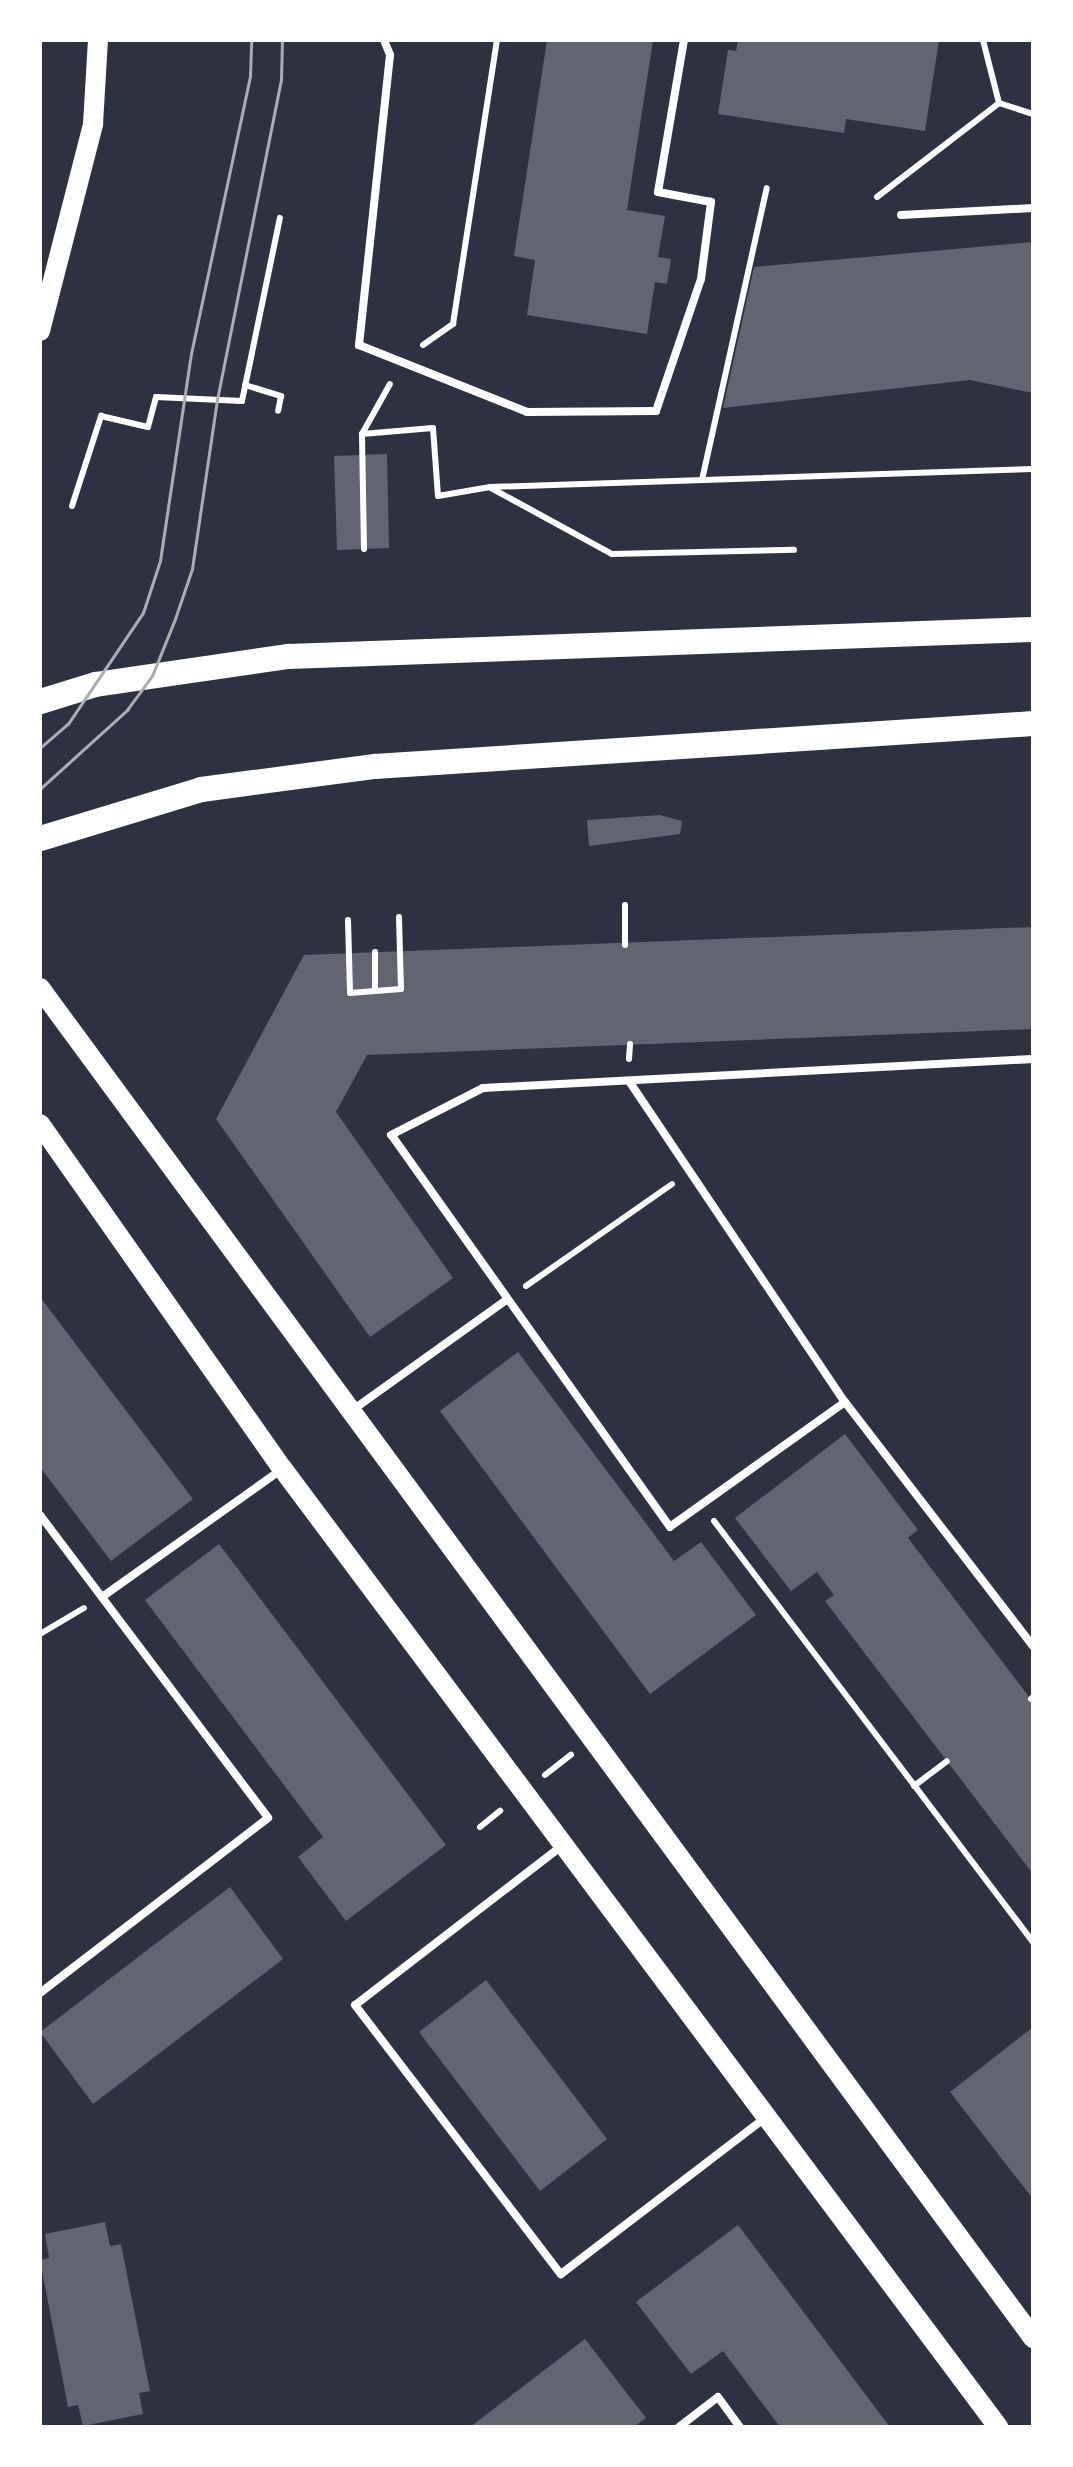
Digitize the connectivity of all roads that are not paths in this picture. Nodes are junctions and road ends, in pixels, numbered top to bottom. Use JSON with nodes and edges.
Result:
{"nodes":[{"id":1,"x":98,"y":40,"type":"edge"},
{"id":2,"x":384,"y":40,"type":"edge"},
{"id":3,"x":684,"y":40,"type":"edge"},
{"id":4,"x":1033,"y":208,"type":"edge"},
{"id":5,"x":902,"y":216,"type":"dead end"},
{"id":6,"x":40,"y":331,"type":"edge"},
{"id":7,"x":1033,"y":628,"type":"edge"},
{"id":8,"x":40,"y":701,"type":"edge"},
{"id":9,"x":1033,"y":724,"type":"edge"},
{"id":10,"x":40,"y":838,"type":"edge"},
{"id":11,"x":40,"y":988,"type":"edge"},
{"id":12,"x":1033,"y":1059,"type":"edge"},
{"id":13,"x":629,"y":1080,"type":"junction"},
{"id":14,"x":40,"y":1124,"type":"edge"},
{"id":15,"x":505,"y":1300,"type":"junction"},
{"id":16,"x":845,"y":1402,"type":"junction"},
{"id":17,"x":350,"y":1412,"type":"junction"},
{"id":18,"x":282,"y":1468,"type":"junction"},
{"id":19,"x":40,"y":1515,"type":"edge"},
{"id":20,"x":102,"y":1598,"type":"junction"},
{"id":21,"x":1033,"y":1646,"type":"edge"},
{"id":22,"x":563,"y":1845,"type":"junction"},
{"id":23,"x":40,"y":1993,"type":"edge"},
{"id":24,"x":766,"y":2117,"type":"junction"},
{"id":25,"x":1033,"y":2338,"type":"edge"},
{"id":26,"x":679,"y":2427,"type":"edge"},
{"id":27,"x":740,"y":2427,"type":"edge"},
{"id":28,"x":998,"y":2427,"type":"edge"}],
"edges":[{"from":1,"to":6,"type":"main road"},
{"from":2,"to":3,"type":"lane"},
{"from":4,"to":5,"type":"lane"},
{"from":7,"to":8,"type":"main road"},
{"from":9,"to":10,"type":"main road"},
{"from":11,"to":17,"type":"main road"},
{"from":12,"to":13,"type":"lane"},
{"from":13,"to":15,"type":"lane"},
{"from":13,"to":16,"type":"lane"},
{"from":14,"to":18,"type":"main road"},
{"from":15,"to":16,"type":"lane"},
{"from":15,"to":17,"type":"lane"},
{"from":16,"to":21,"type":"lane"},
{"from":17,"to":25,"type":"main road"},
{"from":18,"to":20,"type":"lane"},
{"from":18,"to":22,"type":"main road"},
{"from":19,"to":20,"type":"lane"},
{"from":20,"to":23,"type":"lane"},
{"from":22,"to":24,"type":"main road"},
{"from":22,"to":24,"type":"lane"},
{"from":24,"to":28,"type":"main road"},
{"from":26,"to":27,"type":"lane"}]}
